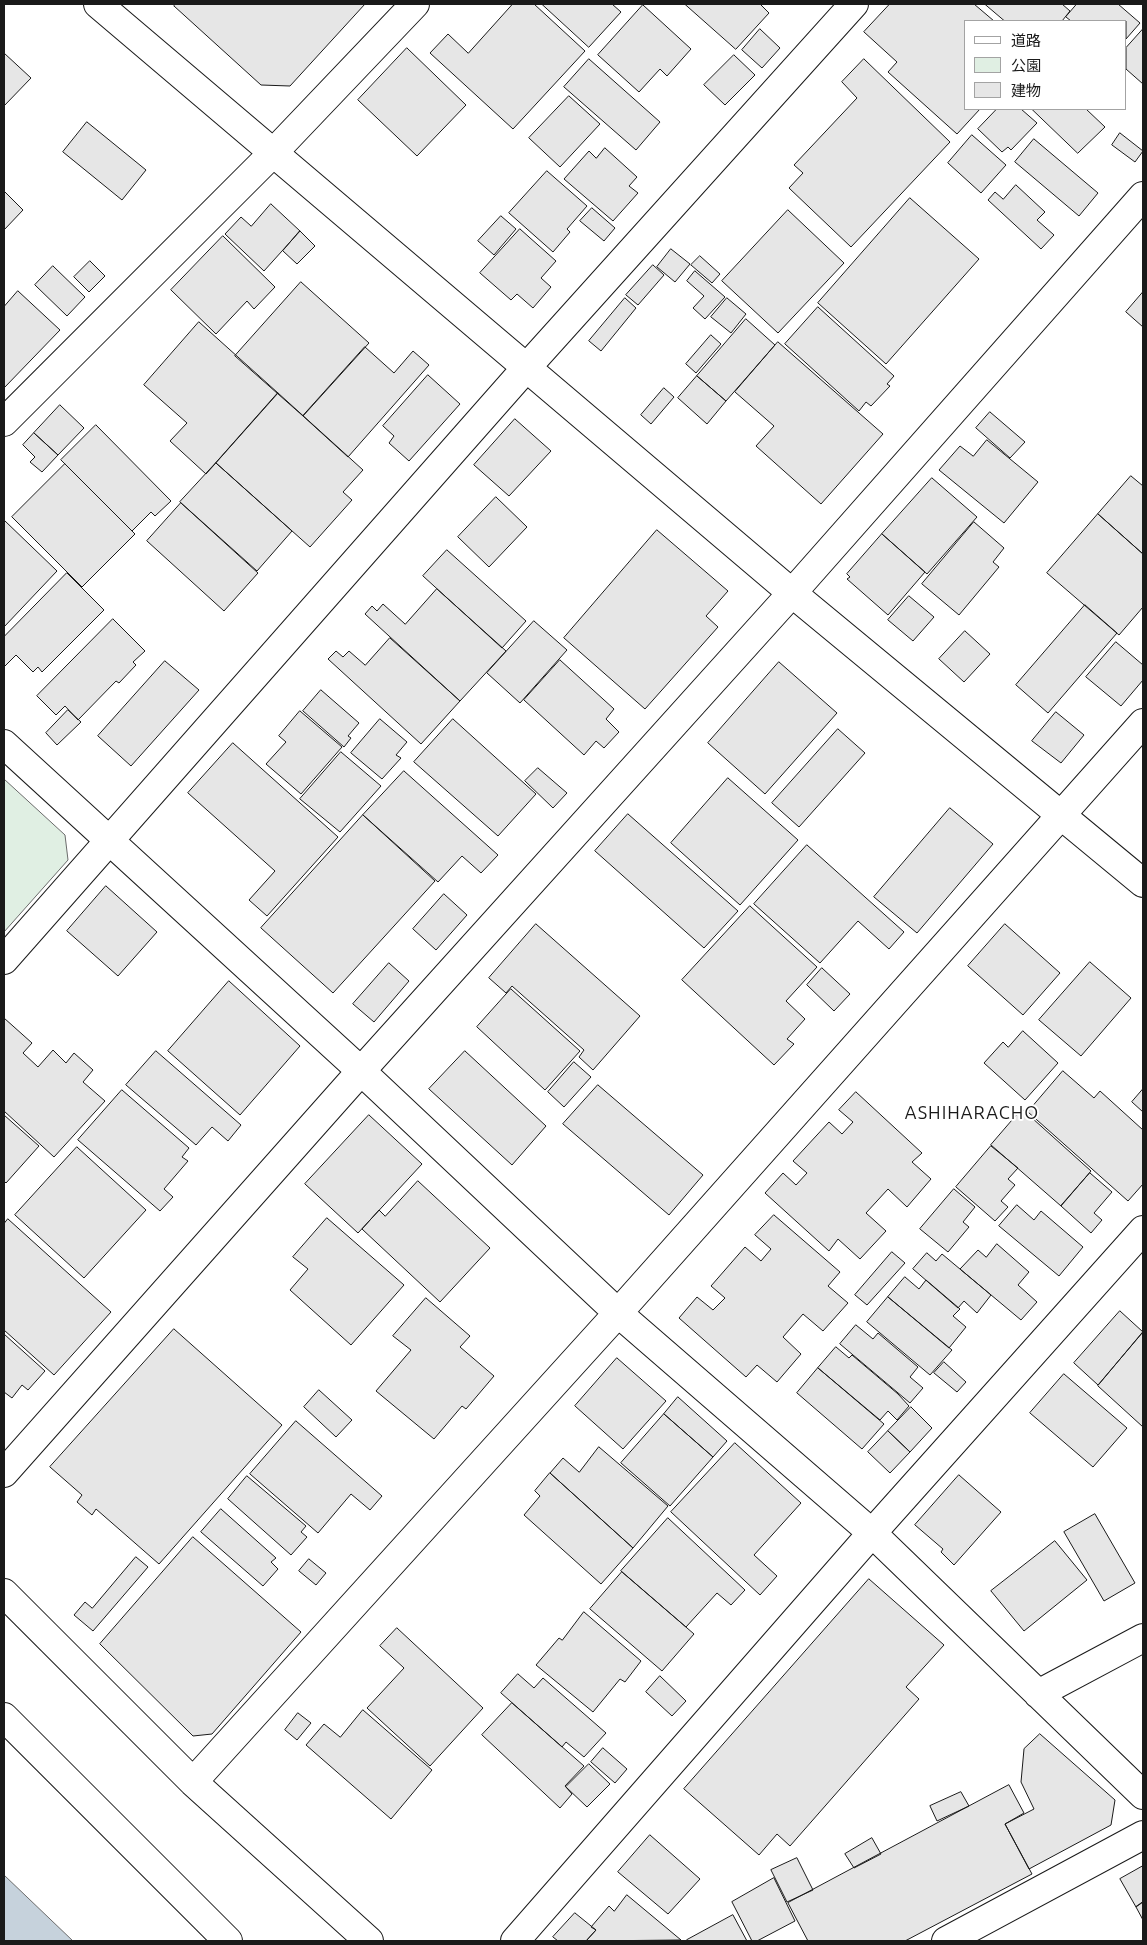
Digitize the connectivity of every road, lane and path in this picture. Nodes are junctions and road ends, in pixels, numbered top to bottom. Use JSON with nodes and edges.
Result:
{"nodes":[{"id":1,"x":98,"y":4,"type":"edge"},
{"id":2,"x":415,"y":4,"type":"edge"},
{"id":3,"x":854,"y":4,"type":"edge"},
{"id":4,"x":272,"y":152,"type":"junction"},
{"id":5,"x":1143,"y":196,"type":"edge"},
{"id":6,"x":527,"y":367,"type":"junction"},
{"id":7,"x":4,"y":422,"type":"edge"},
{"id":8,"x":792,"y":593,"type":"junction"},
{"id":9,"x":1143,"y":723,"type":"edge"},
{"id":10,"x":4,"y":744,"type":"edge"},
{"id":11,"x":1063,"y":814,"type":"junction"},
{"id":12,"x":110,"y":841,"type":"junction"},
{"id":13,"x":1143,"y":883,"type":"edge"},
{"id":14,"x":4,"y":960,"type":"edge"},
{"id":15,"x":361,"y":1071,"type":"junction"},
{"id":16,"x":1143,"y":1230,"type":"edge"},
{"id":17,"x":618,"y":1313,"type":"junction"},
{"id":18,"x":4,"y":1473,"type":"edge"},
{"id":19,"x":872,"y":1533,"type":"junction"},
{"id":20,"x":4,"y":1592,"type":"edge"},
{"id":21,"x":1143,"y":1638,"type":"edge"},
{"id":22,"x":1038,"y":1694,"type":"junction"},
{"id":23,"x":4,"y":1717,"type":"edge"},
{"id":24,"x":193,"y":1782,"type":"junction"},
{"id":25,"x":1143,"y":1795,"type":"edge"},
{"id":26,"x":1143,"y":1835,"type":"edge"},
{"id":27,"x":228,"y":1941,"type":"edge"},
{"id":28,"x":369,"y":1941,"type":"edge"},
{"id":29,"x":515,"y":1941,"type":"edge"},
{"id":30,"x":946,"y":1941,"type":"edge"}],
"edges":[{"from":1,"to":4,"type":"street"},
{"from":2,"to":4,"type":"street"},
{"from":3,"to":6,"type":"street"},
{"from":4,"to":6,"type":"street"},
{"from":4,"to":7,"type":"street"},
{"from":5,"to":8,"type":"street"},
{"from":6,"to":8,"type":"street"},
{"from":6,"to":12,"type":"street"},
{"from":8,"to":11,"type":"street"},
{"from":8,"to":15,"type":"street"},
{"from":9,"to":11,"type":"street"},
{"from":10,"to":12,"type":"street"},
{"from":11,"to":13,"type":"street"},
{"from":11,"to":17,"type":"street"},
{"from":12,"to":14,"type":"street"},
{"from":12,"to":15,"type":"street"},
{"from":15,"to":17,"type":"street"},
{"from":15,"to":18,"type":"street"},
{"from":16,"to":19,"type":"street"},
{"from":17,"to":19,"type":"street"},
{"from":17,"to":24,"type":"street"},
{"from":19,"to":22,"type":"street"},
{"from":19,"to":29,"type":"street"},
{"from":20,"to":24,"type":"street"},
{"from":21,"to":22,"type":"street"},
{"from":22,"to":25,"type":"street"},
{"from":23,"to":27,"type":"street"},
{"from":24,"to":28,"type":"street"},
{"from":26,"to":30,"type":"street"}]}
